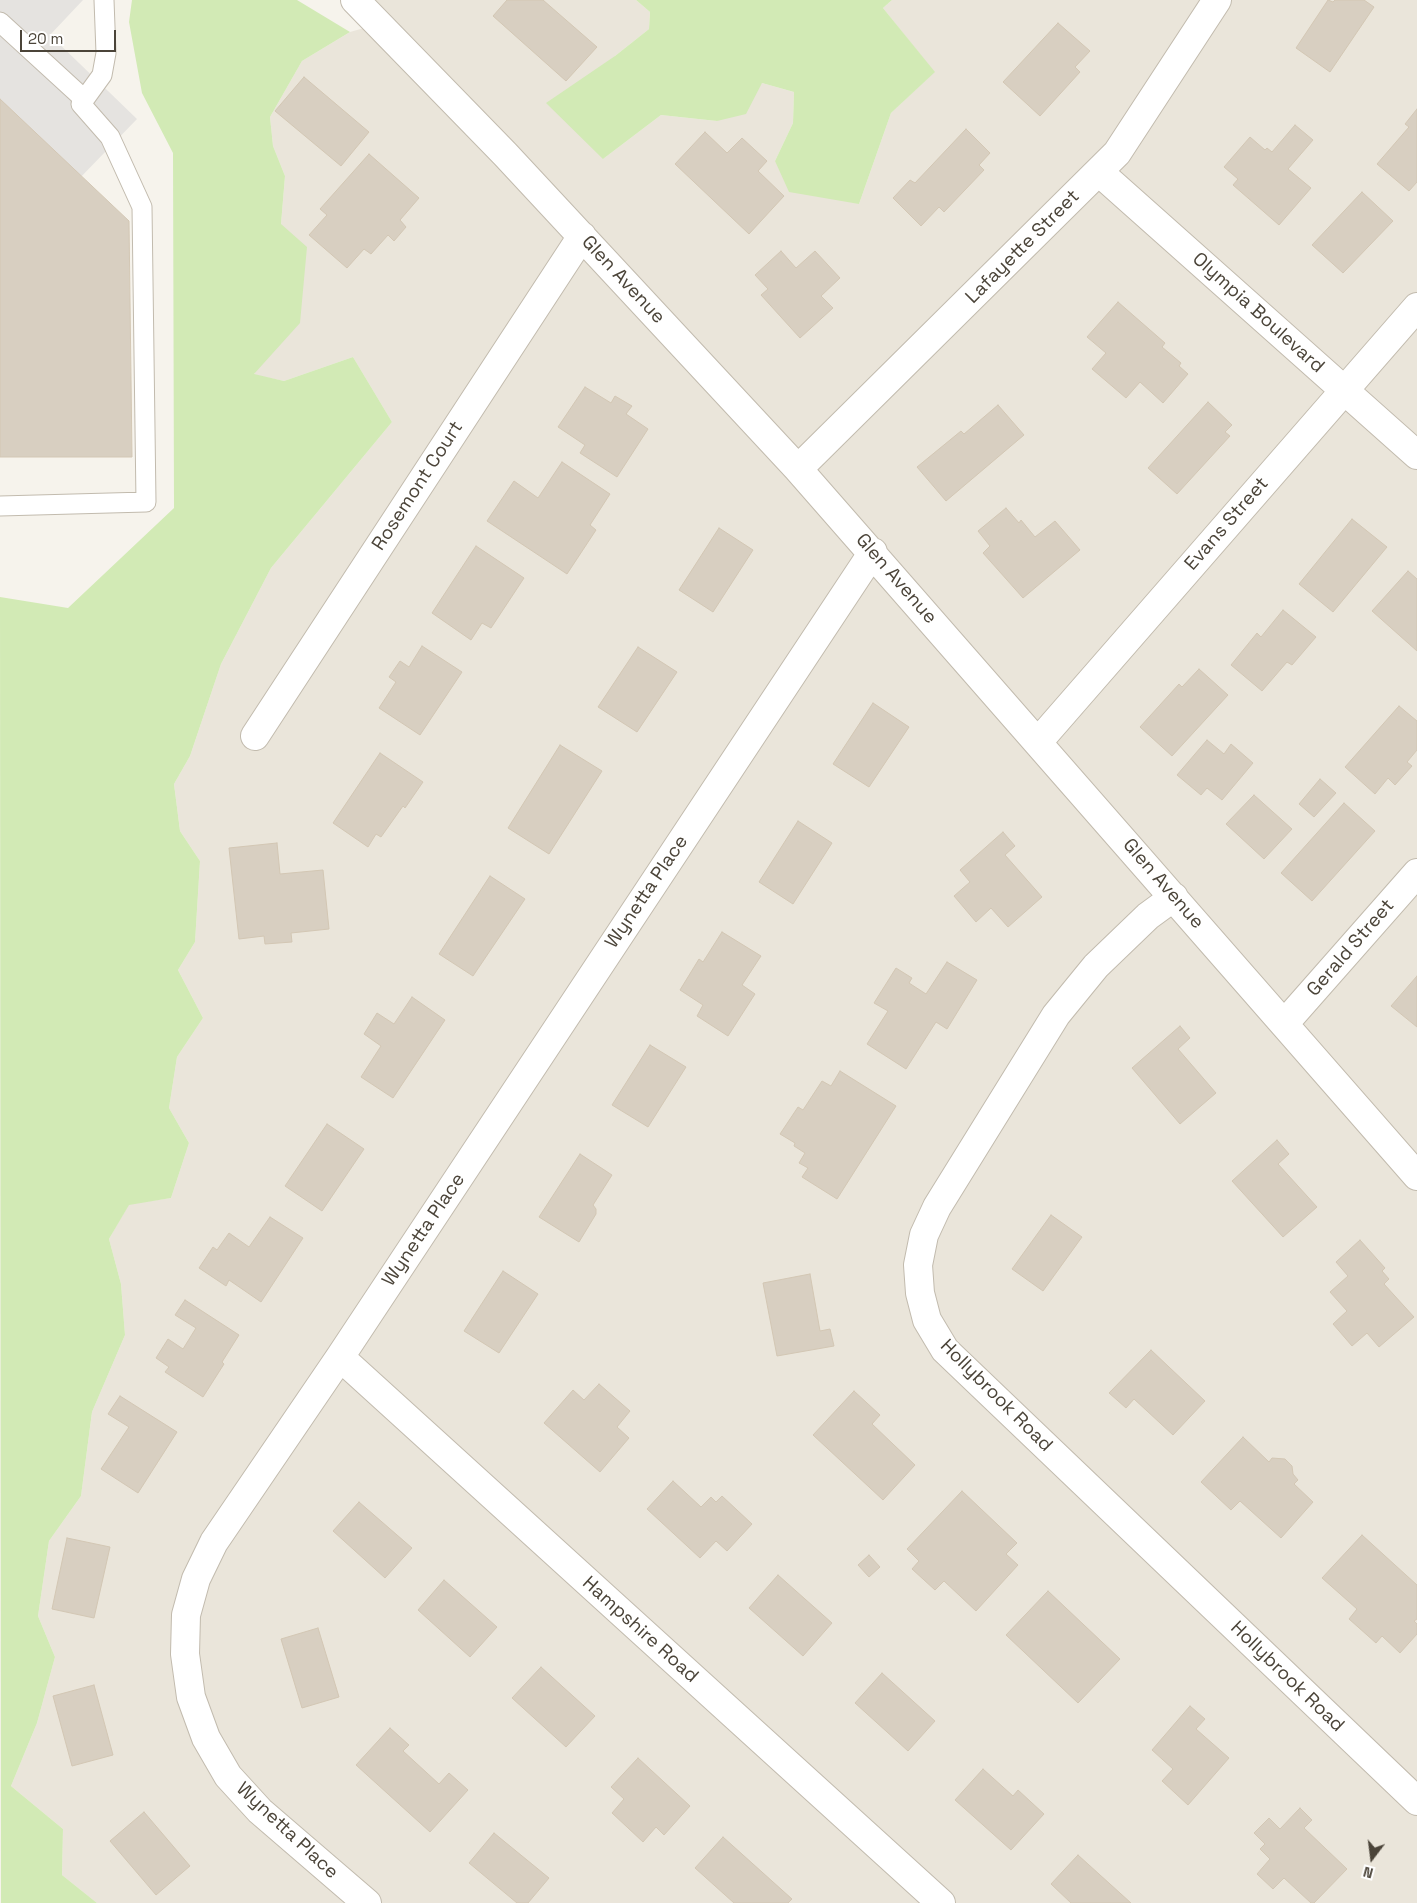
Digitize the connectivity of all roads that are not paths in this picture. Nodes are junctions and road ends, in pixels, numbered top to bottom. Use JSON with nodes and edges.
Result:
{"nodes":[{"id":1,"x":1217,"y":0,"type":"edge"},
{"id":2,"x":104,"y":1,"type":"edge"},
{"id":3,"x":359,"y":1,"type":"edge"},
{"id":4,"x":0,"y":22,"type":"edge"},
{"id":5,"x":84,"y":99,"type":"junction"},
{"id":6,"x":1099,"y":172,"type":"junction"},
{"id":7,"x":582,"y":236,"type":"junction"},
{"id":8,"x":1417,"y":307,"type":"edge"},
{"id":9,"x":1344,"y":390,"type":"junction"},
{"id":10,"x":1417,"y":455,"type":"edge"},
{"id":11,"x":798,"y":469,"type":"junction"},
{"id":12,"x":0,"y":506,"type":"edge"},
{"id":13,"x":873,"y":552,"type":"junction"},
{"id":14,"x":255,"y":736,"type":"dead end"},
{"id":15,"x":1038,"y":742,"type":"junction"},
{"id":16,"x":1417,"y":873,"type":"edge"},
{"id":17,"x":1174,"y":897,"type":"junction"},
{"id":18,"x":1284,"y":1024,"type":"junction"},
{"id":19,"x":1417,"y":1176,"type":"edge"},
{"id":20,"x":340,"y":1357,"type":"junction"},
{"id":21,"x":1417,"y":1801,"type":"edge"},
{"id":22,"x":367,"y":1903,"type":"edge"},
{"id":23,"x":941,"y":1903,"type":"edge"}],
"edges":[{"from":1,"to":6,"type":"street","name":"Lafayette Street"},
{"from":2,"to":5,"type":"lane"},
{"from":3,"to":7,"type":"street","name":"Glen Avenue"},
{"from":4,"to":5,"type":"lane"},
{"from":5,"to":12,"type":"lane"},
{"from":6,"to":9,"type":"street","name":"Olympia Boulevard"},
{"from":6,"to":11,"type":"street","name":"Lafayette Street"},
{"from":7,"to":11,"type":"street","name":"Glen Avenue"},
{"from":7,"to":14,"type":"street","name":"Rosemont Court"},
{"from":8,"to":9,"type":"street","name":"Evans Street"},
{"from":9,"to":10,"type":"street","name":"Olympia Boulevard"},
{"from":9,"to":15,"type":"street","name":"Evans Street"},
{"from":11,"to":13,"type":"street","name":"Glen Avenue"},
{"from":13,"to":15,"type":"street","name":"Glen Avenue"},
{"from":13,"to":20,"type":"street","name":"Wynetta Place"},
{"from":15,"to":17,"type":"street","name":"Glen Avenue"},
{"from":16,"to":18,"type":"street","name":"Gerald Street"},
{"from":17,"to":18,"type":"street","name":"Glen Avenue"},
{"from":17,"to":21,"type":"street","name":"Hollybrook Road"},
{"from":18,"to":19,"type":"street","name":"Glen Avenue"},
{"from":20,"to":22,"type":"street","name":"Wynetta Place"},
{"from":20,"to":23,"type":"street","name":"Hampshire Road"}]}
